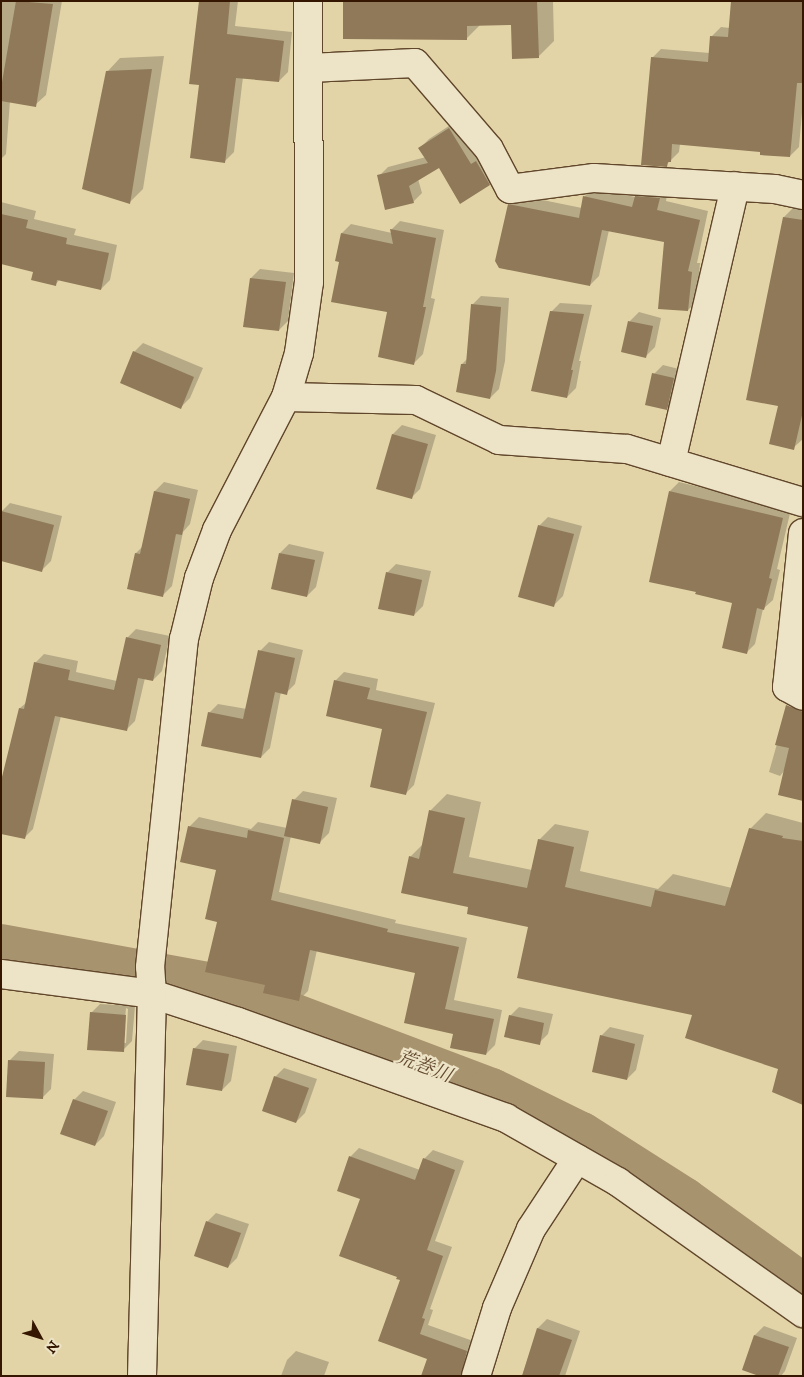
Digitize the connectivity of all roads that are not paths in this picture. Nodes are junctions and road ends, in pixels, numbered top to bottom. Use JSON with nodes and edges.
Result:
{"nodes":[{"id":1,"x":308,"y":1,"type":"edge"},
{"id":2,"x":309,"y":68,"type":"junction"},
{"id":3,"x":735,"y":186,"type":"junction"},
{"id":4,"x":803,"y":195,"type":"edge"},
{"id":5,"x":286,"y":397,"type":"junction"},
{"id":6,"x":671,"y":462,"type":"junction"},
{"id":7,"x":803,"y":502,"type":"edge"},
{"id":8,"x":803,"y":533,"type":"edge"},
{"id":9,"x":803,"y":696,"type":"edge"},
{"id":10,"x":1,"y":974,"type":"edge"},
{"id":11,"x":151,"y":982,"type":"junction"},
{"id":12,"x":577,"y":1159,"type":"junction"},
{"id":13,"x":803,"y":1313,"type":"edge"},
{"id":14,"x":142,"y":1376,"type":"edge"},
{"id":15,"x":476,"y":1376,"type":"edge"}],
"edges":[{"from":1,"to":2,"type":"street"},
{"from":2,"to":3,"type":"street"},
{"from":2,"to":5,"type":"street"},
{"from":3,"to":4,"type":"street"},
{"from":3,"to":6,"type":"street"},
{"from":5,"to":6,"type":"street"},
{"from":5,"to":11,"type":"street"},
{"from":6,"to":7,"type":"street"},
{"from":8,"to":9,"type":"street"},
{"from":10,"to":11,"type":"street"},
{"from":11,"to":12,"type":"street"},
{"from":11,"to":14,"type":"street"},
{"from":12,"to":13,"type":"street"},
{"from":12,"to":15,"type":"street"}]}
